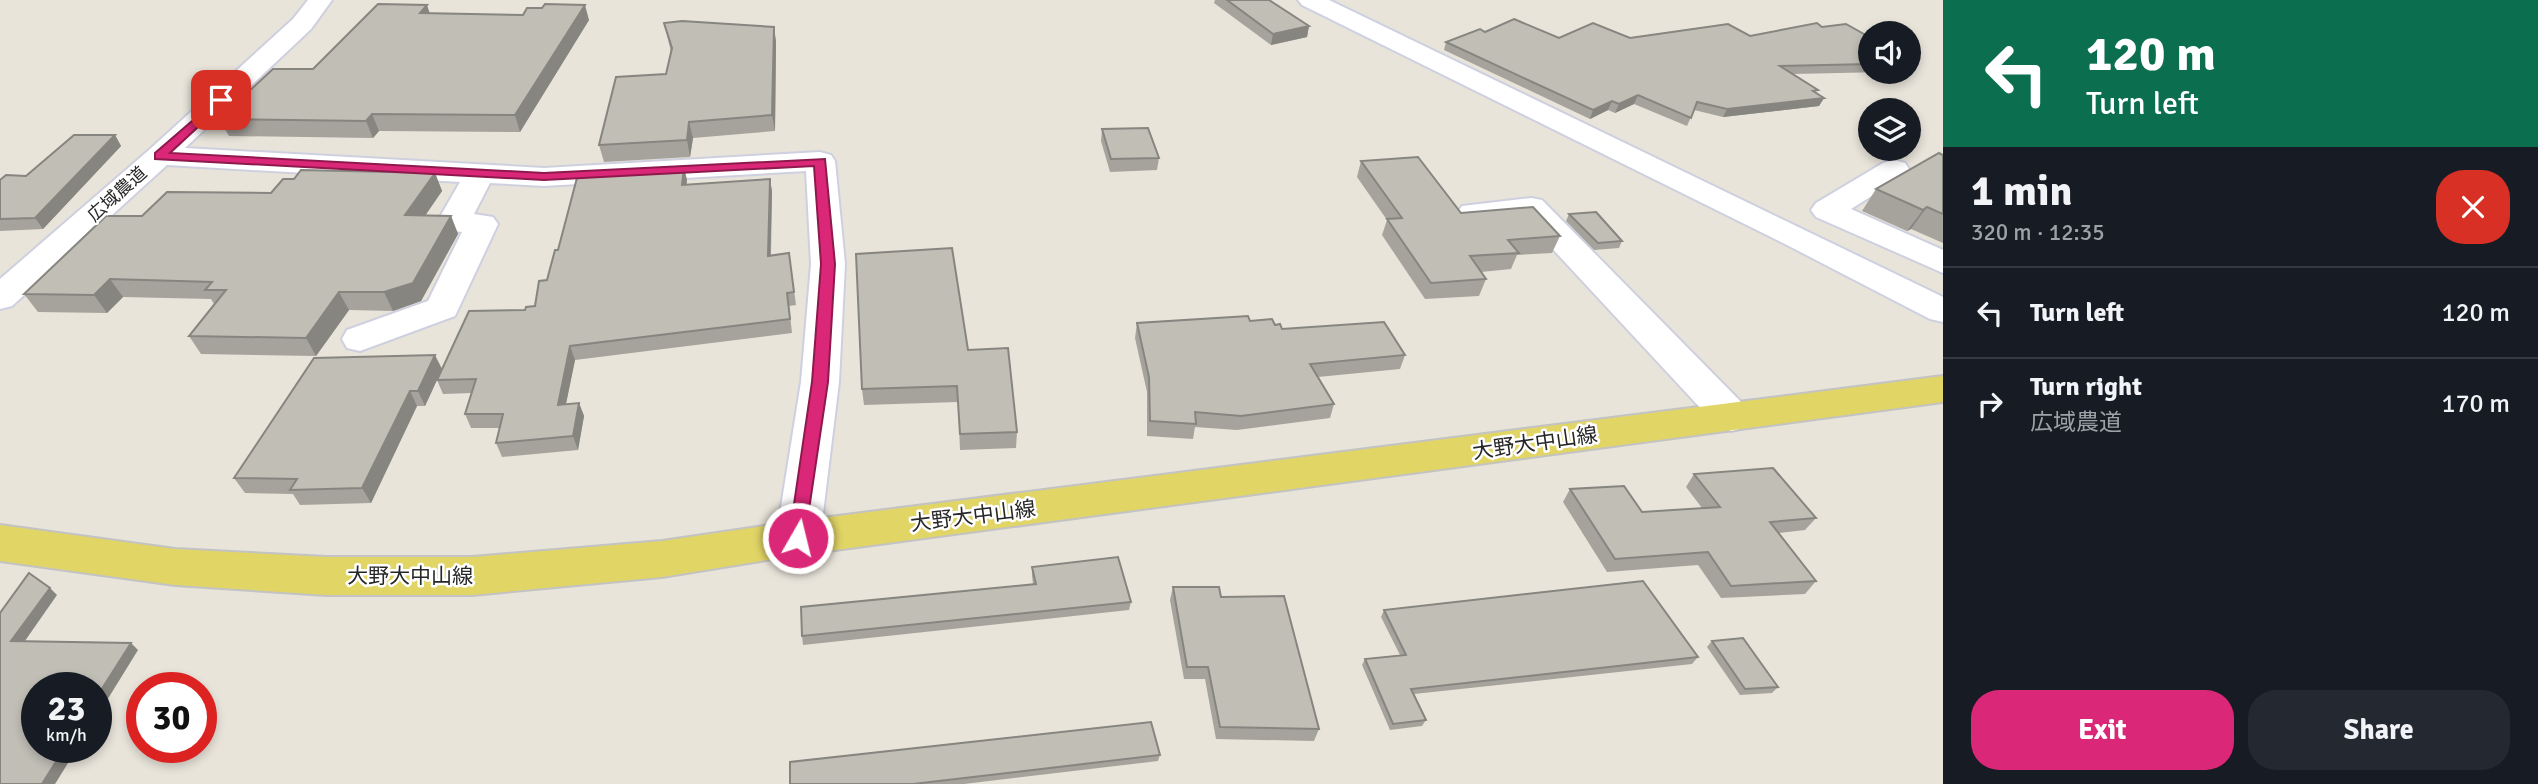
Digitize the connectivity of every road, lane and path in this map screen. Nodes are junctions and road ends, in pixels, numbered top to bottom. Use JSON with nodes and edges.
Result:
{"nodes":[{"id":1,"x":320,"y":0,"type":"edge"},
{"id":2,"x":1310,"y":0,"type":"edge"},
{"id":3,"x":160,"y":156,"type":"junction"},
{"id":4,"x":1894,"y":169,"type":"dead end"},
{"id":5,"x":481,"y":173,"type":"junction"},
{"id":6,"x":1464,"y":214,"type":"edge"},
{"id":7,"x":1882,"y":236,"type":"junction"},
{"id":8,"x":1844,"y":261,"type":"junction"},
{"id":9,"x":1943,"y":263,"type":"edge"},
{"id":10,"x":0,"y":298,"type":"edge"},
{"id":11,"x":1943,"y":311,"type":"edge"},
{"id":12,"x":360,"y":339,"type":"dead end"},
{"id":13,"x":1943,"y":389,"type":"edge"},
{"id":14,"x":1732,"y":417,"type":"junction"},
{"id":15,"x":798,"y":538,"type":"junction"},
{"id":16,"x":0,"y":543,"type":"edge"}],
"edges":[{"from":1,"to":3,"type":"street","name":"広域農道"},
{"from":2,"to":8,"type":"street"},
{"from":3,"to":5,"type":"street"},
{"from":3,"to":10,"type":"street","name":"広域農道"},
{"from":4,"to":7,"type":"street"},
{"from":5,"to":12,"type":"street"},
{"from":5,"to":15,"type":"street"},
{"from":6,"to":14,"type":"street"},
{"from":7,"to":8,"type":"street"},
{"from":7,"to":9,"type":"street"},
{"from":8,"to":11,"type":"street"},
{"from":13,"to":14,"type":"main road","name":"大野大中山線"},
{"from":14,"to":15,"type":"main road","name":"大野大中山線"},
{"from":15,"to":16,"type":"main road","name":"大野大中山線"}]}
